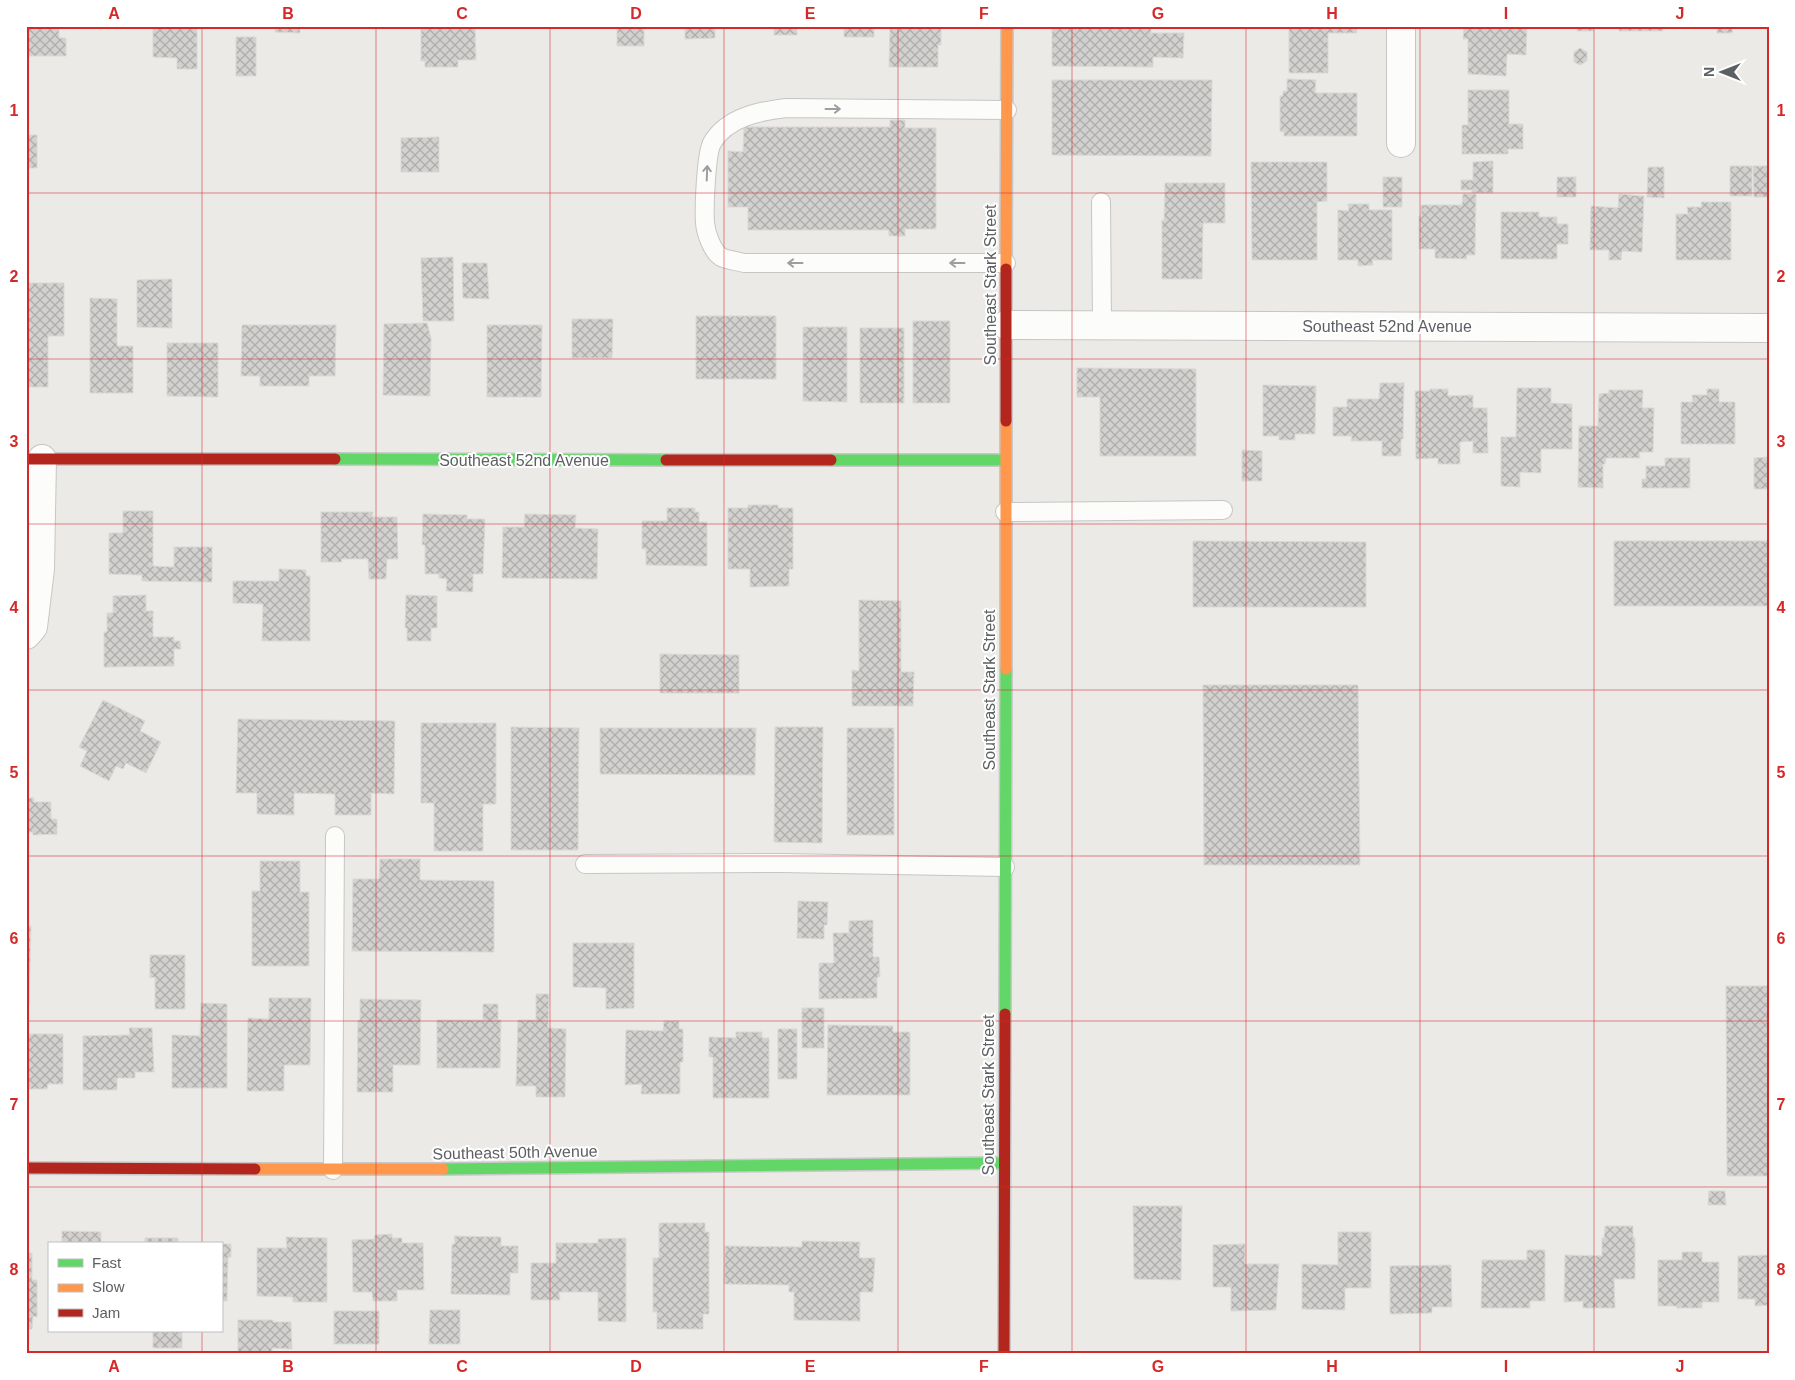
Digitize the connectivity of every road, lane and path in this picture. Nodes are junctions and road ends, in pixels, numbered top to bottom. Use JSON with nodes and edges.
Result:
{"nodes":[{"id":1,"x":1007,"y":26,"type":"edge"},
{"id":2,"x":1400,"y":26,"type":"edge"},
{"id":3,"x":1007,"y":110,"type":"junction"},
{"id":4,"x":1400,"y":143,"type":"dead end"},
{"id":5,"x":1101,"y":202,"type":"dead end"},
{"id":6,"x":1006,"y":263,"type":"junction"},
{"id":7,"x":1006,"y":325,"type":"junction"},
{"id":8,"x":1102,"y":325,"type":"junction"},
{"id":9,"x":1769,"y":328,"type":"edge"},
{"id":10,"x":34,"y":459,"type":"edge"},
{"id":11,"x":1006,"y":460,"type":"junction"},
{"id":12,"x":1223,"y":510,"type":"dead end"},
{"id":13,"x":1006,"y":512,"type":"junction"},
{"id":14,"x":26,"y":635,"type":"edge"},
{"id":15,"x":336,"y":836,"type":"dead end"},
{"id":16,"x":585,"y":864,"type":"dead end"},
{"id":17,"x":1005,"y":867,"type":"junction"},
{"id":18,"x":1004,"y":1163,"type":"junction"},
{"id":19,"x":26,"y":1168,"type":"edge"},
{"id":20,"x":333,"y":1170,"type":"junction"},
{"id":21,"x":1004,"y":1354,"type":"edge"}],
"edges":[{"from":1,"to":3,"type":"street","name":"Southeast Stark Street"},
{"from":2,"to":4,"type":"street"},
{"from":3,"to":6,"type":"street","name":"Southeast Stark Street"},
{"from":6,"to":3,"type":"lane","one_way":true},
{"from":5,"to":8,"type":"lane"},
{"from":6,"to":7,"type":"street","name":"Southeast Stark Street"},
{"from":7,"to":8,"type":"street","name":"Southeast 52nd Avenue"},
{"from":7,"to":11,"type":"street","name":"Southeast Stark Street"},
{"from":8,"to":9,"type":"street","name":"Southeast 52nd Avenue"},
{"from":10,"to":11,"type":"street","name":"Southeast 52nd Avenue"},
{"from":10,"to":14,"type":"street","name":"Southeast 52nd Avenue"},
{"from":11,"to":13,"type":"street","name":"Southeast Stark Street"},
{"from":12,"to":13,"type":"lane"},
{"from":13,"to":17,"type":"street","name":"Southeast Stark Street"},
{"from":15,"to":20,"type":"lane"},
{"from":16,"to":17,"type":"lane"},
{"from":17,"to":18,"type":"street","name":"Southeast Stark Street"},
{"from":18,"to":20,"type":"street","name":"Southeast 50th Avenue"},
{"from":18,"to":21,"type":"street","name":"Southeast Stark Street"},
{"from":19,"to":20,"type":"street","name":"Southeast 50th Avenue"}]}
